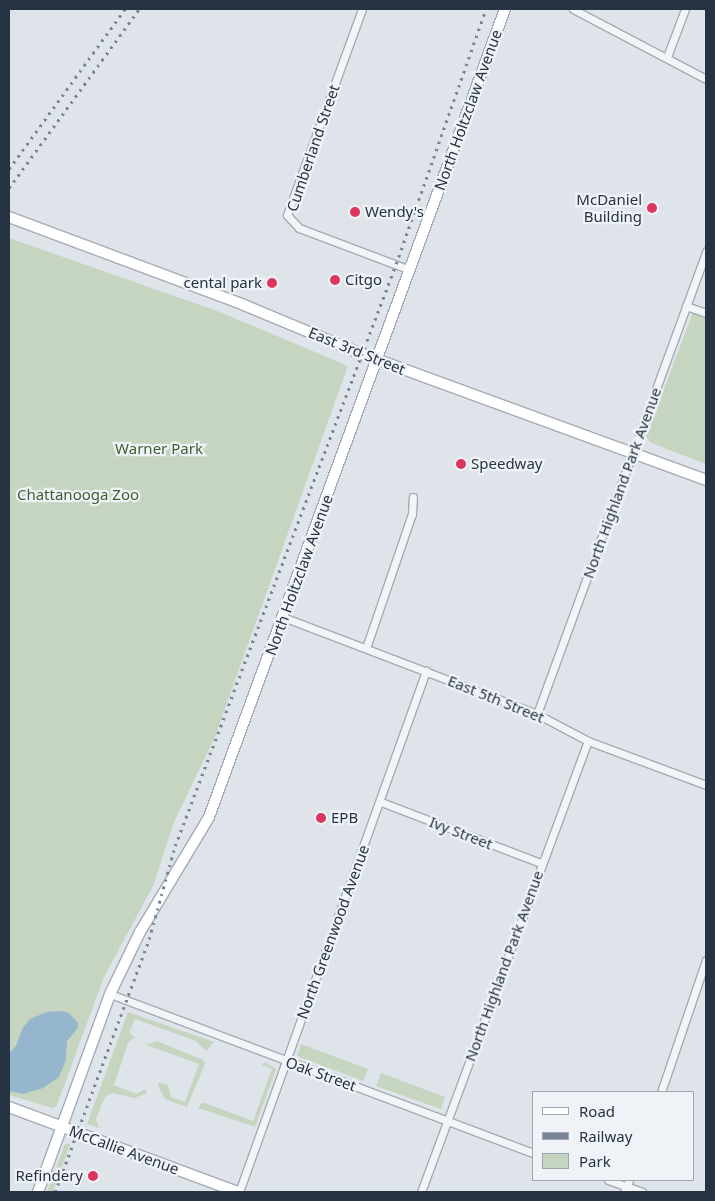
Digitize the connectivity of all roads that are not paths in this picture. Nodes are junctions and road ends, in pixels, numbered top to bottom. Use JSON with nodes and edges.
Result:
{"nodes":[{"id":1,"x":362,"y":9,"type":"edge"},
{"id":2,"x":505,"y":9,"type":"edge"},
{"id":3,"x":573,"y":9,"type":"edge"},
{"id":4,"x":685,"y":9,"type":"edge"},
{"id":5,"x":667,"y":57,"type":"junction"},
{"id":6,"x":706,"y":78,"type":"edge"},
{"id":7,"x":9,"y":218,"type":"edge"},
{"id":8,"x":706,"y":251,"type":"edge"},
{"id":9,"x":410,"y":270,"type":"junction"},
{"id":10,"x":686,"y":306,"type":"junction"},
{"id":11,"x":706,"y":313,"type":"edge"},
{"id":12,"x":379,"y":360,"type":"junction"},
{"id":13,"x":633,"y":454,"type":"junction"},
{"id":14,"x":706,"y":480,"type":"edge"},
{"id":15,"x":413,"y":497,"type":"dead end"},
{"id":16,"x":283,"y":617,"type":"junction"},
{"id":17,"x":366,"y":648,"type":"junction"},
{"id":18,"x":426,"y":671,"type":"junction"},
{"id":19,"x":537,"y":714,"type":"junction"},
{"id":20,"x":588,"y":741,"type":"junction"},
{"id":21,"x":706,"y":785,"type":"edge"},
{"id":22,"x":380,"y":802,"type":"junction"},
{"id":23,"x":541,"y":863,"type":"junction"},
{"id":24,"x":706,"y":960,"type":"edge"},
{"id":25,"x":110,"y":994,"type":"junction"},
{"id":26,"x":287,"y":1061,"type":"junction"},
{"id":27,"x":661,"y":1091,"type":"edge"},
{"id":28,"x":9,"y":1107,"type":"edge"},
{"id":29,"x":446,"y":1121,"type":"junction"},
{"id":30,"x":61,"y":1126,"type":"junction"},
{"id":31,"x":532,"y":1152,"type":"edge"},
{"id":32,"x":611,"y":1181,"type":"edge"},
{"id":33,"x":626,"y":1186,"type":"edge"},
{"id":34,"x":38,"y":1192,"type":"edge"},
{"id":35,"x":239,"y":1192,"type":"edge"},
{"id":36,"x":421,"y":1192,"type":"edge"},
{"id":37,"x":642,"y":1192,"type":"edge"}],
"edges":[{"from":1,"to":9,"type":"street","name":"Cumberland Street"},
{"from":2,"to":9,"type":"main road","name":"North Holtzclaw Avenue"},
{"from":3,"to":5,"type":"street"},
{"from":4,"to":5,"type":"street"},
{"from":5,"to":6,"type":"street"},
{"from":7,"to":12,"type":"main road","name":"East 3rd Street"},
{"from":8,"to":10,"type":"street","name":"North Highland Park Avenue"},
{"from":9,"to":12,"type":"main road","name":"North Holtzclaw Avenue"},
{"from":10,"to":11,"type":"street"},
{"from":10,"to":13,"type":"street","name":"North Highland Park Avenue"},
{"from":12,"to":13,"type":"main road","name":"East 3rd Street"},
{"from":12,"to":16,"type":"main road","name":"North Holtzclaw Avenue"},
{"from":13,"to":14,"type":"main road","name":"East 3rd Street"},
{"from":13,"to":19,"type":"street","name":"North Highland Park Avenue"},
{"from":15,"to":17,"type":"street"},
{"from":16,"to":17,"type":"street","name":"East 5th Street"},
{"from":16,"to":25,"type":"main road","name":"North Holtzclaw Avenue"},
{"from":17,"to":18,"type":"street","name":"East 5th Street"},
{"from":18,"to":19,"type":"street","name":"East 5th Street"},
{"from":18,"to":22,"type":"street","name":"North Greenwood Avenue"},
{"from":19,"to":20,"type":"street","name":"East 5th Street"},
{"from":20,"to":21,"type":"street","name":"East 5th Street"},
{"from":20,"to":23,"type":"street","name":"North Highland Park Avenue"},
{"from":22,"to":23,"type":"street","name":"Ivy Street"},
{"from":22,"to":26,"type":"street","name":"North Greenwood Avenue"},
{"from":23,"to":29,"type":"street","name":"North Highland Park Avenue"},
{"from":24,"to":27,"type":"street"},
{"from":25,"to":26,"type":"street","name":"Oak Street"},
{"from":25,"to":30,"type":"main road","name":"North Holtzclaw Avenue"},
{"from":26,"to":29,"type":"street","name":"Oak Street"},
{"from":26,"to":35,"type":"street","name":"North Greenwood Avenue"},
{"from":28,"to":30,"type":"main road","name":"McCallie Avenue"},
{"from":29,"to":31,"type":"street","name":"Oak Street"},
{"from":29,"to":36,"type":"street","name":"North Highland Park Avenue"},
{"from":30,"to":34,"type":"main road","name":"North Holtzclaw Avenue"},
{"from":30,"to":35,"type":"main road","name":"McCallie Avenue"},
{"from":32,"to":33,"type":"street"},
{"from":33,"to":37,"type":"street"}]}
